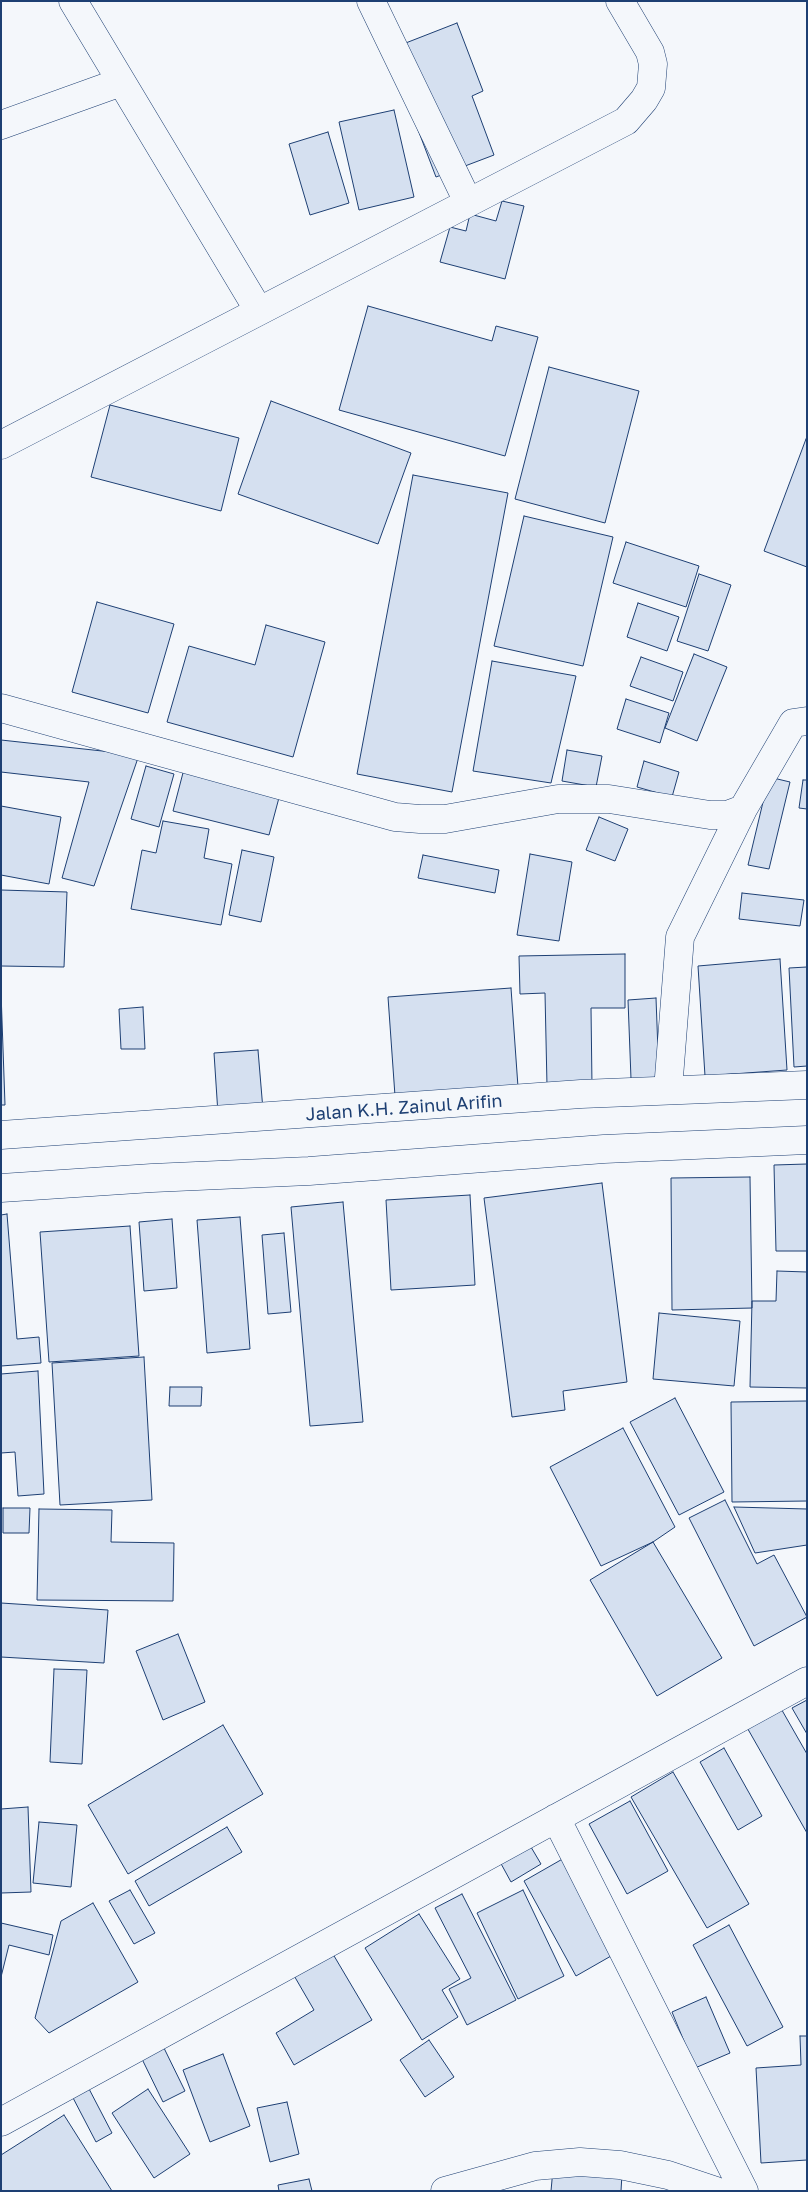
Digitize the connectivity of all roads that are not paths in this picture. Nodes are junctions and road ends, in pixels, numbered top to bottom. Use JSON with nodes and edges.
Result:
{"nodes":[{"id":1,"x":73,"y":1,"type":"edge"},
{"id":2,"x":370,"y":1,"type":"edge"},
{"id":3,"x":620,"y":1,"type":"edge"},
{"id":4,"x":121,"y":82,"type":"junction"},
{"id":5,"x":1,"y":125,"type":"edge"},
{"id":6,"x":468,"y":202,"type":"junction"},
{"id":7,"x":259,"y":310,"type":"junction"},
{"id":8,"x":1,"y":445,"type":"edge"},
{"id":9,"x":1,"y":708,"type":"edge"},
{"id":10,"x":807,"y":721,"type":"edge"},
{"id":11,"x":743,"y":809,"type":"junction"},
{"id":12,"x":807,"y":1085,"type":"edge"},
{"id":13,"x":668,"y":1090,"type":"junction"},
{"id":14,"x":1,"y":1135,"type":"edge"},
{"id":15,"x":807,"y":1140,"type":"edge"},
{"id":16,"x":1,"y":1188,"type":"edge"},
{"id":17,"x":807,"y":1681,"type":"edge"},
{"id":18,"x":556,"y":1818,"type":"junction"},
{"id":19,"x":1,"y":2122,"type":"edge"},
{"id":20,"x":445,"y":2191,"type":"edge"},
{"id":21,"x":716,"y":2191,"type":"edge"},
{"id":22,"x":744,"y":2191,"type":"edge"}],
"edges":[{"from":1,"to":4,"type":"main road"},
{"from":2,"to":6,"type":"main road"},
{"from":3,"to":6,"type":"main road"},
{"from":4,"to":5,"type":"main road"},
{"from":4,"to":7,"type":"main road"},
{"from":6,"to":7,"type":"main road"},
{"from":7,"to":8,"type":"main road"},
{"from":9,"to":11,"type":"main road"},
{"from":10,"to":11,"type":"main road"},
{"from":11,"to":13,"type":"main road"},
{"from":12,"to":13,"type":"main road","name":"Jalan K.H. Zainul Arifin"},
{"from":13,"to":14,"type":"main road","name":"Jalan K.H. Zainul Arifin"},
{"from":15,"to":16,"type":"main road"},
{"from":17,"to":18,"type":"main road"},
{"from":18,"to":19,"type":"main road"},
{"from":18,"to":22,"type":"main road"},
{"from":20,"to":21,"type":"main road"}]}
